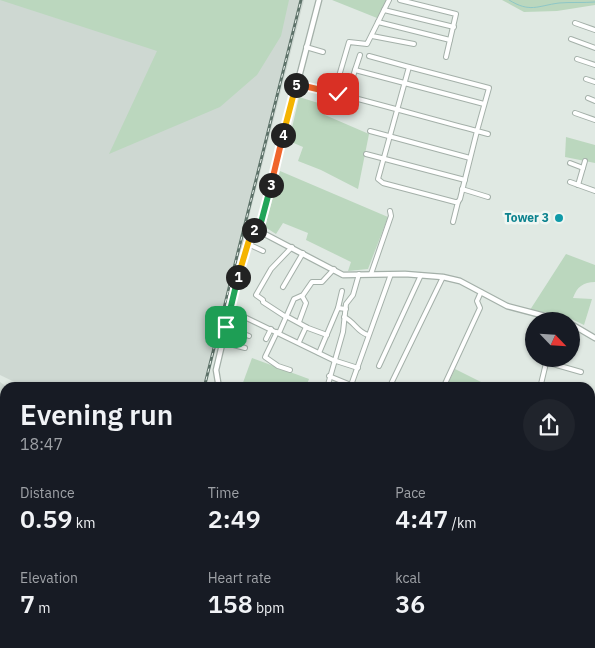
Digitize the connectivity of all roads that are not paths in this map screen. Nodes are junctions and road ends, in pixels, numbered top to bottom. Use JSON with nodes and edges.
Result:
{"nodes":[{"id":1,"x":319,"y":0,"type":"edge"},
{"id":2,"x":389,"y":0,"type":"edge"},
{"id":3,"x":400,"y":0,"type":"edge"},
{"id":4,"x":384,"y":10,"type":"junction"},
{"id":5,"x":378,"y":22,"type":"junction"},
{"id":6,"x":575,"y":23,"type":"dead end"},
{"id":7,"x":454,"y":27,"type":"junction"},
{"id":8,"x":595,"y":30,"type":"edge"},
{"id":9,"x":372,"y":36,"type":"junction"},
{"id":10,"x":571,"y":39,"type":"dead end"},
{"id":11,"x":450,"y":40,"type":"junction"},
{"id":12,"x":414,"y":44,"type":"dead end"},
{"id":13,"x":306,"y":47,"type":"junction"},
{"id":14,"x":595,"y":48,"type":"edge"},
{"id":15,"x":323,"y":52,"type":"dead end"},
{"id":16,"x":360,"y":55,"type":"dead end"},
{"id":17,"x":368,"y":56,"type":"dead end"},
{"id":18,"x":446,"y":57,"type":"dead end"},
{"id":19,"x":577,"y":59,"type":"dead end"},
{"id":20,"x":595,"y":65,"type":"edge"},
{"id":21,"x":409,"y":67,"type":"junction"},
{"id":22,"x":355,"y":70,"type":"junction"},
{"id":23,"x":586,"y":79,"type":"dead end"},
{"id":24,"x":595,"y":82,"type":"edge"},
{"id":25,"x":404,"y":83,"type":"junction"},
{"id":26,"x":296,"y":84,"type":"junction"},
{"id":27,"x":334,"y":93,"type":"junction"},
{"id":28,"x":347,"y":96,"type":"junction"},
{"id":29,"x":588,"y":98,"type":"dead end"},
{"id":30,"x":595,"y":101,"type":"edge"},
{"id":31,"x":484,"y":104,"type":"junction"},
{"id":32,"x":397,"y":109,"type":"junction"},
{"id":33,"x":576,"y":113,"type":"dead end"},
{"id":34,"x":595,"y":120,"type":"edge"},
{"id":35,"x":478,"y":131,"type":"junction"},
{"id":36,"x":370,"y":132,"type":"dead end"},
{"id":37,"x":488,"y":134,"type":"dead end"},
{"id":38,"x":390,"y":136,"type":"junction"},
{"id":39,"x":366,"y":154,"type":"dead end"},
{"id":40,"x":470,"y":158,"type":"junction"},
{"id":41,"x":384,"y":159,"type":"junction"},
{"id":42,"x":585,"y":161,"type":"dead end"},
{"id":43,"x":570,"y":163,"type":"dead end"},
{"id":44,"x":583,"y":168,"type":"junction"},
{"id":45,"x":465,"y":180,"type":"junction"},
{"id":46,"x":570,"y":182,"type":"dead end"},
{"id":47,"x":578,"y":185,"type":"junction"},
{"id":48,"x":595,"y":185,"type":"edge"},
{"id":49,"x":462,"y":189,"type":"junction"},
{"id":50,"x":594,"y":190,"type":"edge"},
{"id":51,"x":488,"y":197,"type":"dead end"},
{"id":52,"x":458,"y":202,"type":"junction"},
{"id":53,"x":390,"y":211,"type":"dead end"},
{"id":54,"x":453,"y":222,"type":"dead end"},
{"id":55,"x":259,"y":230,"type":"junction"},
{"id":56,"x":246,"y":243,"type":"junction"},
{"id":57,"x":292,"y":247,"type":"junction"},
{"id":58,"x":263,"y":251,"type":"dead end"},
{"id":59,"x":303,"y":253,"type":"junction"},
{"id":60,"x":334,"y":269,"type":"junction"},
{"id":61,"x":360,"y":274,"type":"junction"},
{"id":62,"x":371,"y":274,"type":"junction"},
{"id":63,"x":391,"y":274,"type":"junction"},
{"id":64,"x":421,"y":275,"type":"junction"},
{"id":65,"x":444,"y":277,"type":"junction"},
{"id":66,"x":284,"y":287,"type":"dead end"},
{"id":67,"x":342,"y":290,"type":"dead end"},
{"id":68,"x":481,"y":292,"type":"junction"},
{"id":69,"x":302,"y":296,"type":"junction"},
{"id":70,"x":338,"y":308,"type":"junction"},
{"id":71,"x":230,"y":310,"type":"junction"},
{"id":72,"x":346,"y":310,"type":"junction"},
{"id":73,"x":528,"y":312,"type":"edge"},
{"id":74,"x":287,"y":313,"type":"junction"},
{"id":75,"x":295,"y":313,"type":"dead end"},
{"id":76,"x":344,"y":317,"type":"junction"},
{"id":77,"x":299,"y":322,"type":"junction"},
{"id":78,"x":226,"y":327,"type":"junction"},
{"id":79,"x":306,"y":327,"type":"junction"},
{"id":80,"x":271,"y":329,"type":"junction"},
{"id":81,"x":580,"y":329,"type":"edge"},
{"id":82,"x":278,"y":332,"type":"junction"},
{"id":83,"x":326,"y":335,"type":"junction"},
{"id":84,"x":368,"y":335,"type":"junction"},
{"id":85,"x":249,"y":336,"type":"dead end"},
{"id":86,"x":595,"y":338,"type":"edge"},
{"id":87,"x":266,"y":339,"type":"dead end"},
{"id":88,"x":222,"y":342,"type":"junction"},
{"id":89,"x":299,"y":342,"type":"junction"},
{"id":90,"x":245,"y":348,"type":"dead end"},
{"id":91,"x":319,"y":352,"type":"junction"},
{"id":92,"x":333,"y":360,"type":"junction"},
{"id":93,"x":379,"y":366,"type":"dead end"},
{"id":94,"x":358,"y":368,"type":"junction"},
{"id":95,"x":545,"y":368,"type":"edge"},
{"id":96,"x":569,"y":368,"type":"edge"},
{"id":97,"x":290,"y":370,"type":"dead end"},
{"id":98,"x":581,"y":372,"type":"dead end"},
{"id":99,"x":330,"y":376,"type":"junction"},
{"id":100,"x":218,"y":382,"type":"edge"},
{"id":101,"x":328,"y":382,"type":"edge"},
{"id":102,"x":342,"y":382,"type":"edge"},
{"id":103,"x":352,"y":382,"type":"edge"},
{"id":104,"x":392,"y":382,"type":"edge"},
{"id":105,"x":446,"y":382,"type":"edge"},
{"id":106,"x":541,"y":382,"type":"edge"}],
"edges":[{"from":1,"to":13,"type":"street"},
{"from":2,"to":4,"type":"street"},
{"from":3,"to":7,"type":"street"},
{"from":4,"to":5,"type":"street"},
{"from":4,"to":7,"type":"street"},
{"from":5,"to":9,"type":"street"},
{"from":5,"to":11,"type":"street"},
{"from":6,"to":8,"type":"street"},
{"from":7,"to":11,"type":"street"},
{"from":9,"to":12,"type":"street"},
{"from":9,"to":27,"type":"street"},
{"from":10,"to":14,"type":"street"},
{"from":11,"to":18,"type":"street"},
{"from":13,"to":15,"type":"street"},
{"from":13,"to":26,"type":"street"},
{"from":16,"to":22,"type":"street"},
{"from":17,"to":21,"type":"street"},
{"from":19,"to":20,"type":"street"},
{"from":21,"to":25,"type":"street"},
{"from":21,"to":31,"type":"street"},
{"from":22,"to":25,"type":"street"},
{"from":22,"to":28,"type":"street"},
{"from":23,"to":24,"type":"street"},
{"from":25,"to":31,"type":"street"},
{"from":25,"to":32,"type":"street"},
{"from":26,"to":27,"type":"street"},
{"from":26,"to":55,"type":"street"},
{"from":27,"to":28,"type":"street"},
{"from":28,"to":32,"type":"street"},
{"from":29,"to":30,"type":"street"},
{"from":31,"to":35,"type":"street"},
{"from":32,"to":35,"type":"street"},
{"from":32,"to":38,"type":"street"},
{"from":33,"to":34,"type":"street"},
{"from":35,"to":37,"type":"street"},
{"from":35,"to":40,"type":"street"},
{"from":36,"to":38,"type":"street"},
{"from":38,"to":40,"type":"street"},
{"from":38,"to":41,"type":"street"},
{"from":39,"to":41,"type":"street"},
{"from":40,"to":45,"type":"street"},
{"from":41,"to":45,"type":"street"},
{"from":41,"to":52,"type":"street"},
{"from":42,"to":44,"type":"street"},
{"from":43,"to":44,"type":"street"},
{"from":44,"to":47,"type":"street"},
{"from":45,"to":49,"type":"street"},
{"from":46,"to":47,"type":"street"},
{"from":47,"to":50,"type":"street"},
{"from":48,"to":50,"type":"street"},
{"from":49,"to":51,"type":"street"},
{"from":49,"to":52,"type":"street"},
{"from":52,"to":54,"type":"street"},
{"from":53,"to":62,"type":"street"},
{"from":55,"to":56,"type":"street"},
{"from":55,"to":57,"type":"street"},
{"from":56,"to":58,"type":"street"},
{"from":56,"to":71,"type":"street"},
{"from":57,"to":59,"type":"street"},
{"from":57,"to":74,"type":"street"},
{"from":59,"to":60,"type":"street"},
{"from":59,"to":66,"type":"street"},
{"from":60,"to":61,"type":"street"},
{"from":60,"to":69,"type":"street"},
{"from":61,"to":62,"type":"street"},
{"from":61,"to":72,"type":"street"},
{"from":62,"to":63,"type":"street"},
{"from":63,"to":64,"type":"street"},
{"from":63,"to":84,"type":"street"},
{"from":64,"to":65,"type":"street"},
{"from":64,"to":93,"type":"street"},
{"from":65,"to":68,"type":"street"},
{"from":65,"to":104,"type":"street"},
{"from":67,"to":70,"type":"street"},
{"from":68,"to":73,"type":"street"},
{"from":68,"to":105,"type":"street"},
{"from":69,"to":74,"type":"street"},
{"from":69,"to":77,"type":"street"},
{"from":70,"to":72,"type":"street"},
{"from":70,"to":83,"type":"street"},
{"from":71,"to":78,"type":"street"},
{"from":71,"to":80,"type":"street"},
{"from":72,"to":76,"type":"street"},
{"from":74,"to":75,"type":"street"},
{"from":74,"to":77,"type":"street"},
{"from":74,"to":82,"type":"street"},
{"from":76,"to":84,"type":"street"},
{"from":76,"to":92,"type":"street"},
{"from":77,"to":79,"type":"street"},
{"from":78,"to":85,"type":"street"},
{"from":78,"to":88,"type":"street"},
{"from":79,"to":83,"type":"street"},
{"from":79,"to":89,"type":"street"},
{"from":80,"to":82,"type":"street"},
{"from":80,"to":87,"type":"street"},
{"from":81,"to":86,"type":"street"},
{"from":82,"to":89,"type":"street"},
{"from":82,"to":97,"type":"street"},
{"from":83,"to":91,"type":"street"},
{"from":84,"to":94,"type":"street"},
{"from":88,"to":90,"type":"street"},
{"from":88,"to":100,"type":"street"},
{"from":89,"to":91,"type":"street"},
{"from":91,"to":92,"type":"street"},
{"from":92,"to":94,"type":"street"},
{"from":92,"to":99,"type":"street"},
{"from":94,"to":103,"type":"street"},
{"from":95,"to":106,"type":"street"},
{"from":96,"to":98,"type":"street"},
{"from":99,"to":101,"type":"street"},
{"from":99,"to":102,"type":"street"}]}
